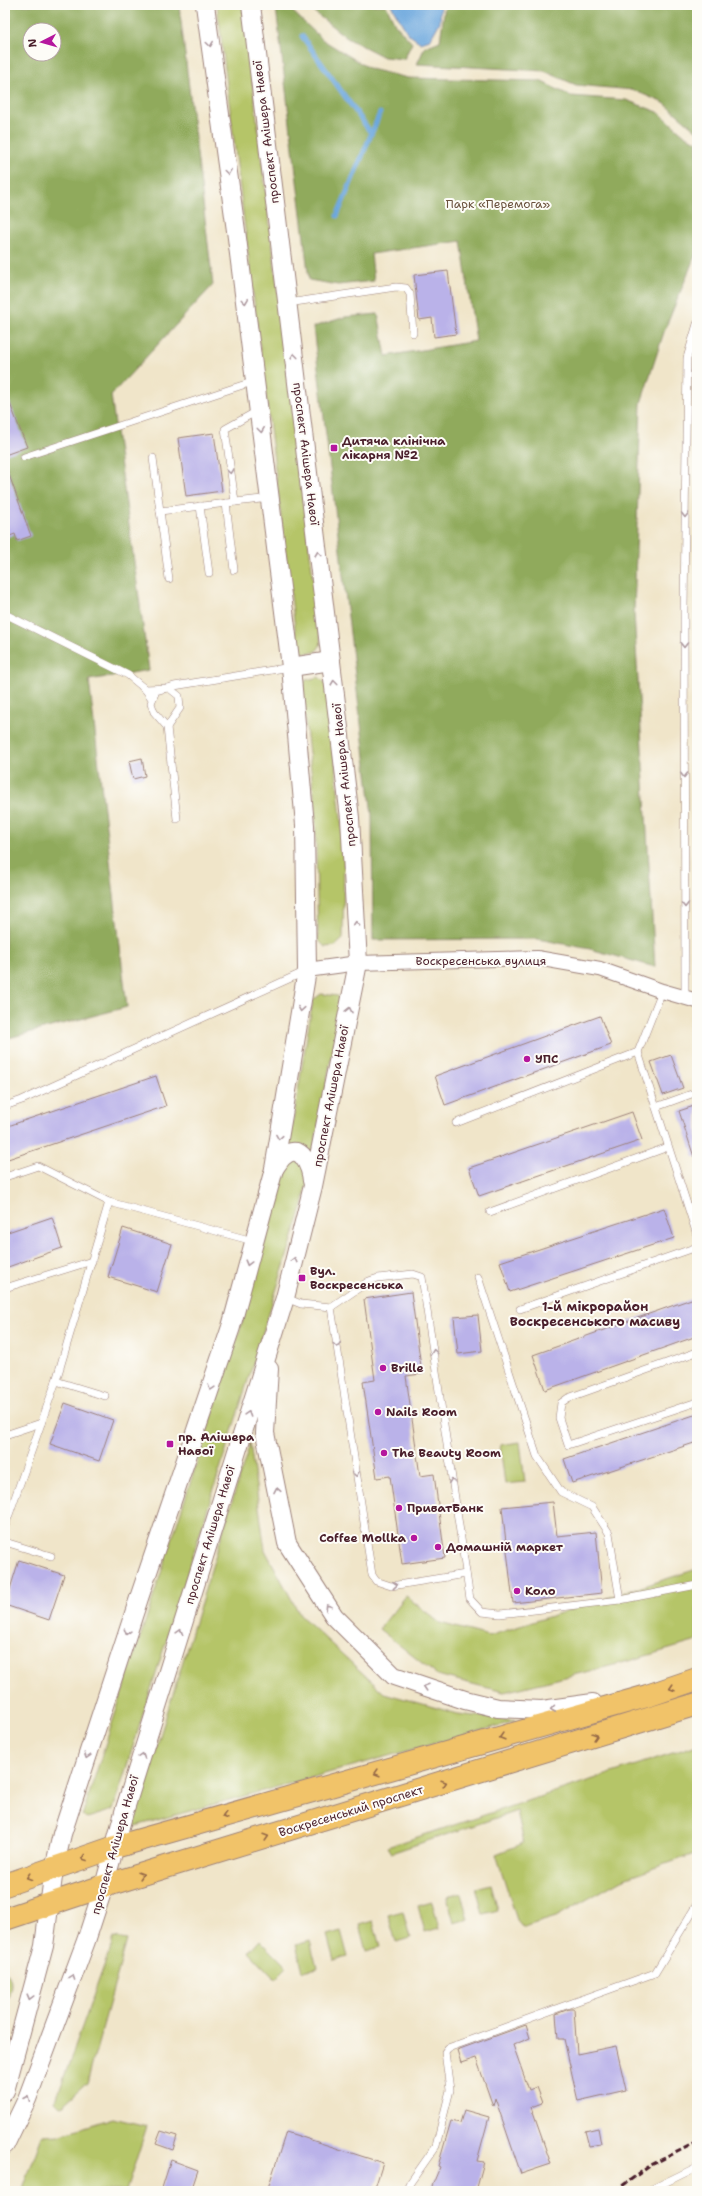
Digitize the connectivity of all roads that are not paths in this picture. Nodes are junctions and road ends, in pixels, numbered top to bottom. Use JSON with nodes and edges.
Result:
{"nodes":[{"id":1,"x":205,"y":5,"type":"edge"},
{"id":2,"x":251,"y":5,"type":"edge"},
{"id":3,"x":287,"y":304,"type":"junction"},
{"id":4,"x":697,"y":324,"type":"edge"},
{"id":5,"x":413,"y":333,"type":"dead end"},
{"id":6,"x":255,"y":381,"type":"junction"},
{"id":7,"x":259,"y":410,"type":"junction"},
{"id":8,"x":24,"y":456,"type":"dead end"},
{"id":9,"x":153,"y":458,"type":"dead end"},
{"id":10,"x":270,"y":498,"type":"junction"},
{"id":11,"x":235,"y":502,"type":"junction"},
{"id":12,"x":226,"y":503,"type":"junction"},
{"id":13,"x":200,"y":506,"type":"junction"},
{"id":14,"x":160,"y":511,"type":"junction"},
{"id":15,"x":234,"y":570,"type":"dead end"},
{"id":16,"x":209,"y":573,"type":"dead end"},
{"id":17,"x":169,"y":579,"type":"dead end"},
{"id":18,"x":5,"y":614,"type":"edge"},
{"id":19,"x":332,"y":662,"type":"junction"},
{"id":20,"x":291,"y":667,"type":"junction"},
{"id":21,"x":185,"y":684,"type":"junction"},
{"id":22,"x":164,"y":688,"type":"junction"},
{"id":23,"x":144,"y":689,"type":"junction"},
{"id":24,"x":177,"y":692,"type":"junction"},
{"id":25,"x":152,"y":698,"type":"junction"},
{"id":26,"x":158,"y":715,"type":"junction"},
{"id":27,"x":175,"y":715,"type":"junction"},
{"id":28,"x":167,"y":727,"type":"junction"},
{"id":29,"x":177,"y":819,"type":"dead end"},
{"id":30,"x":358,"y":963,"type":"junction"},
{"id":31,"x":307,"y":970,"type":"junction"},
{"id":32,"x":662,"y":991,"type":"junction"},
{"id":33,"x":691,"y":999,"type":"edge"},
{"id":34,"x":638,"y":1052,"type":"junction"},
{"id":35,"x":697,"y":1092,"type":"edge"},
{"id":36,"x":5,"y":1106,"type":"edge"},
{"id":37,"x":656,"y":1107,"type":"junction"},
{"id":38,"x":456,"y":1123,"type":"dead end"},
{"id":39,"x":668,"y":1147,"type":"junction"},
{"id":40,"x":274,"y":1169,"type":"junction"},
{"id":41,"x":5,"y":1177,"type":"edge"},
{"id":42,"x":313,"y":1186,"type":"junction"},
{"id":43,"x":109,"y":1202,"type":"junction"},
{"id":44,"x":490,"y":1212,"type":"dead end"},
{"id":45,"x":697,"y":1235,"type":"edge"},
{"id":46,"x":254,"y":1241,"type":"junction"},
{"id":47,"x":697,"y":1247,"type":"edge"},
{"id":48,"x":92,"y":1261,"type":"junction"},
{"id":49,"x":478,"y":1277,"type":"dead end"},
{"id":50,"x":5,"y":1288,"type":"edge"},
{"id":51,"x":285,"y":1298,"type":"junction"},
{"id":52,"x":331,"y":1307,"type":"junction"},
{"id":53,"x":520,"y":1309,"type":"dead end"},
{"id":54,"x":271,"y":1341,"type":"junction"},
{"id":55,"x":697,"y":1352,"type":"edge"},
{"id":56,"x":56,"y":1381,"type":"junction"},
{"id":57,"x":105,"y":1396,"type":"dead end"},
{"id":58,"x":697,"y":1402,"type":"edge"},
{"id":59,"x":41,"y":1423,"type":"junction"},
{"id":60,"x":5,"y":1435,"type":"edge"},
{"id":61,"x":5,"y":1526,"type":"edge"},
{"id":62,"x":5,"y":1542,"type":"edge"},
{"id":63,"x":51,"y":1556,"type":"dead end"},
{"id":64,"x":466,"y":1574,"type":"junction"},
{"id":65,"x":697,"y":1585,"type":"edge"},
{"id":66,"x":620,"y":1600,"type":"junction"},
{"id":67,"x":697,"y":1680,"type":"edge"},
{"id":68,"x":647,"y":1696,"type":"junction"},
{"id":69,"x":697,"y":1704,"type":"edge"},
{"id":70,"x":115,"y":1847,"type":"junction"},
{"id":71,"x":54,"y":1869,"type":"junction"},
{"id":72,"x":5,"y":1885,"type":"edge"},
{"id":73,"x":104,"y":1886,"type":"junction"},
{"id":74,"x":50,"y":1904,"type":"junction"},
{"id":75,"x":697,"y":1904,"type":"edge"},
{"id":76,"x":5,"y":1919,"type":"edge"},
{"id":77,"x":5,"y":2091,"type":"edge"},
{"id":78,"x":5,"y":2145,"type":"edge"},
{"id":79,"x":697,"y":2167,"type":"edge"},
{"id":80,"x":406,"y":2191,"type":"edge"},
{"id":81,"x":648,"y":2191,"type":"edge"}],
"edges":[{"from":1,"to":6,"type":"street","one_way":true},
{"from":2,"to":3,"type":"street","name":"проспект Алішера Навої"},
{"from":3,"to":5,"type":"lane"},
{"from":19,"to":3,"type":"street","name":"проспект Алішера Навої","one_way":true},
{"from":4,"to":33,"type":"lane","one_way":true},
{"from":6,"to":7,"type":"street"},
{"from":6,"to":8,"type":"lane"},
{"from":7,"to":10,"type":"street","one_way":true},
{"from":7,"to":11,"type":"lane","one_way":true},
{"from":9,"to":14,"type":"lane"},
{"from":10,"to":11,"type":"lane"},
{"from":10,"to":20,"type":"street"},
{"from":11,"to":12,"type":"lane"},
{"from":12,"to":13,"type":"lane"},
{"from":12,"to":15,"type":"lane"},
{"from":13,"to":14,"type":"lane"},
{"from":13,"to":16,"type":"lane"},
{"from":14,"to":17,"type":"lane"},
{"from":18,"to":23,"type":"lane"},
{"from":19,"to":20,"type":"street"},
{"from":30,"to":19,"type":"street","name":"проспект Алішера Навої","one_way":true},
{"from":20,"to":21,"type":"lane"},
{"from":20,"to":31,"type":"street"},
{"from":21,"to":22,"type":"lane"},
{"from":21,"to":24,"type":"lane"},
{"from":22,"to":23,"type":"lane"},
{"from":22,"to":24,"type":"lane"},
{"from":22,"to":25,"type":"lane"},
{"from":23,"to":25,"type":"lane"},
{"from":24,"to":27,"type":"lane"},
{"from":25,"to":26,"type":"lane"},
{"from":26,"to":27,"type":"lane"},
{"from":26,"to":28,"type":"lane"},
{"from":27,"to":28,"type":"lane"},
{"from":28,"to":29,"type":"lane"},
{"from":30,"to":31,"type":"street","name":"Воскресенська вулиця"},
{"from":30,"to":32,"type":"street","name":"Воскресенська вулиця"},
{"from":42,"to":30,"type":"street","name":"проспект Алішера Навої","one_way":true},
{"from":31,"to":36,"type":"lane"},
{"from":31,"to":40,"type":"street","one_way":true},
{"from":32,"to":33,"type":"street","name":"Воскресенська вулиця"},
{"from":32,"to":34,"type":"lane"},
{"from":34,"to":37,"type":"lane"},
{"from":34,"to":38,"type":"lane"},
{"from":35,"to":37,"type":"lane"},
{"from":37,"to":39,"type":"lane"},
{"from":39,"to":44,"type":"lane"},
{"from":39,"to":45,"type":"lane"},
{"from":40,"to":42,"type":"street"},
{"from":40,"to":46,"type":"street"},
{"from":41,"to":43,"type":"lane"},
{"from":51,"to":42,"type":"street","name":"проспект Алішера Навої","one_way":true},
{"from":43,"to":46,"type":"lane"},
{"from":43,"to":48,"type":"lane"},
{"from":46,"to":71,"type":"street","one_way":true},
{"from":47,"to":53,"type":"lane"},
{"from":48,"to":50,"type":"lane"},
{"from":48,"to":56,"type":"lane"},
{"from":49,"to":66,"type":"lane"},
{"from":51,"to":52,"type":"lane"},
{"from":51,"to":54,"type":"street","name":"проспект Алішера Навої"},
{"from":52,"to":64,"type":"lane","one_way":true},
{"from":64,"to":52,"type":"lane","one_way":true},
{"from":68,"to":54,"type":"street","one_way":true},
{"from":70,"to":54,"type":"street","name":"проспект Алішера Навої","one_way":true},
{"from":55,"to":58,"type":"lane"},
{"from":56,"to":57,"type":"lane"},
{"from":56,"to":59,"type":"lane"},
{"from":59,"to":60,"type":"lane"},
{"from":59,"to":61,"type":"lane"},
{"from":62,"to":63,"type":"lane"},
{"from":64,"to":66,"type":"lane"},
{"from":65,"to":66,"type":"lane"},
{"from":67,"to":68,"type":"main road","one_way":true},
{"from":68,"to":70,"type":"main road","one_way":true},
{"from":73,"to":69,"type":"main road","name":"Воскресенський проспект","one_way":true},
{"from":70,"to":71,"type":"main road","one_way":true},
{"from":70,"to":73,"type":"street","name":"проспект Алішера Навої"},
{"from":71,"to":72,"type":"main road","one_way":true},
{"from":71,"to":74,"type":"street"},
{"from":73,"to":74,"type":"main road","name":"Воскресенський проспект"},
{"from":78,"to":73,"type":"street","name":"проспект Алішера Навої","one_way":true},
{"from":74,"to":76,"type":"main road","name":"Воскресенський проспект"},
{"from":74,"to":77,"type":"street","one_way":true},
{"from":75,"to":80,"type":"lane"},
{"from":79,"to":81,"type":"lane"}]}
